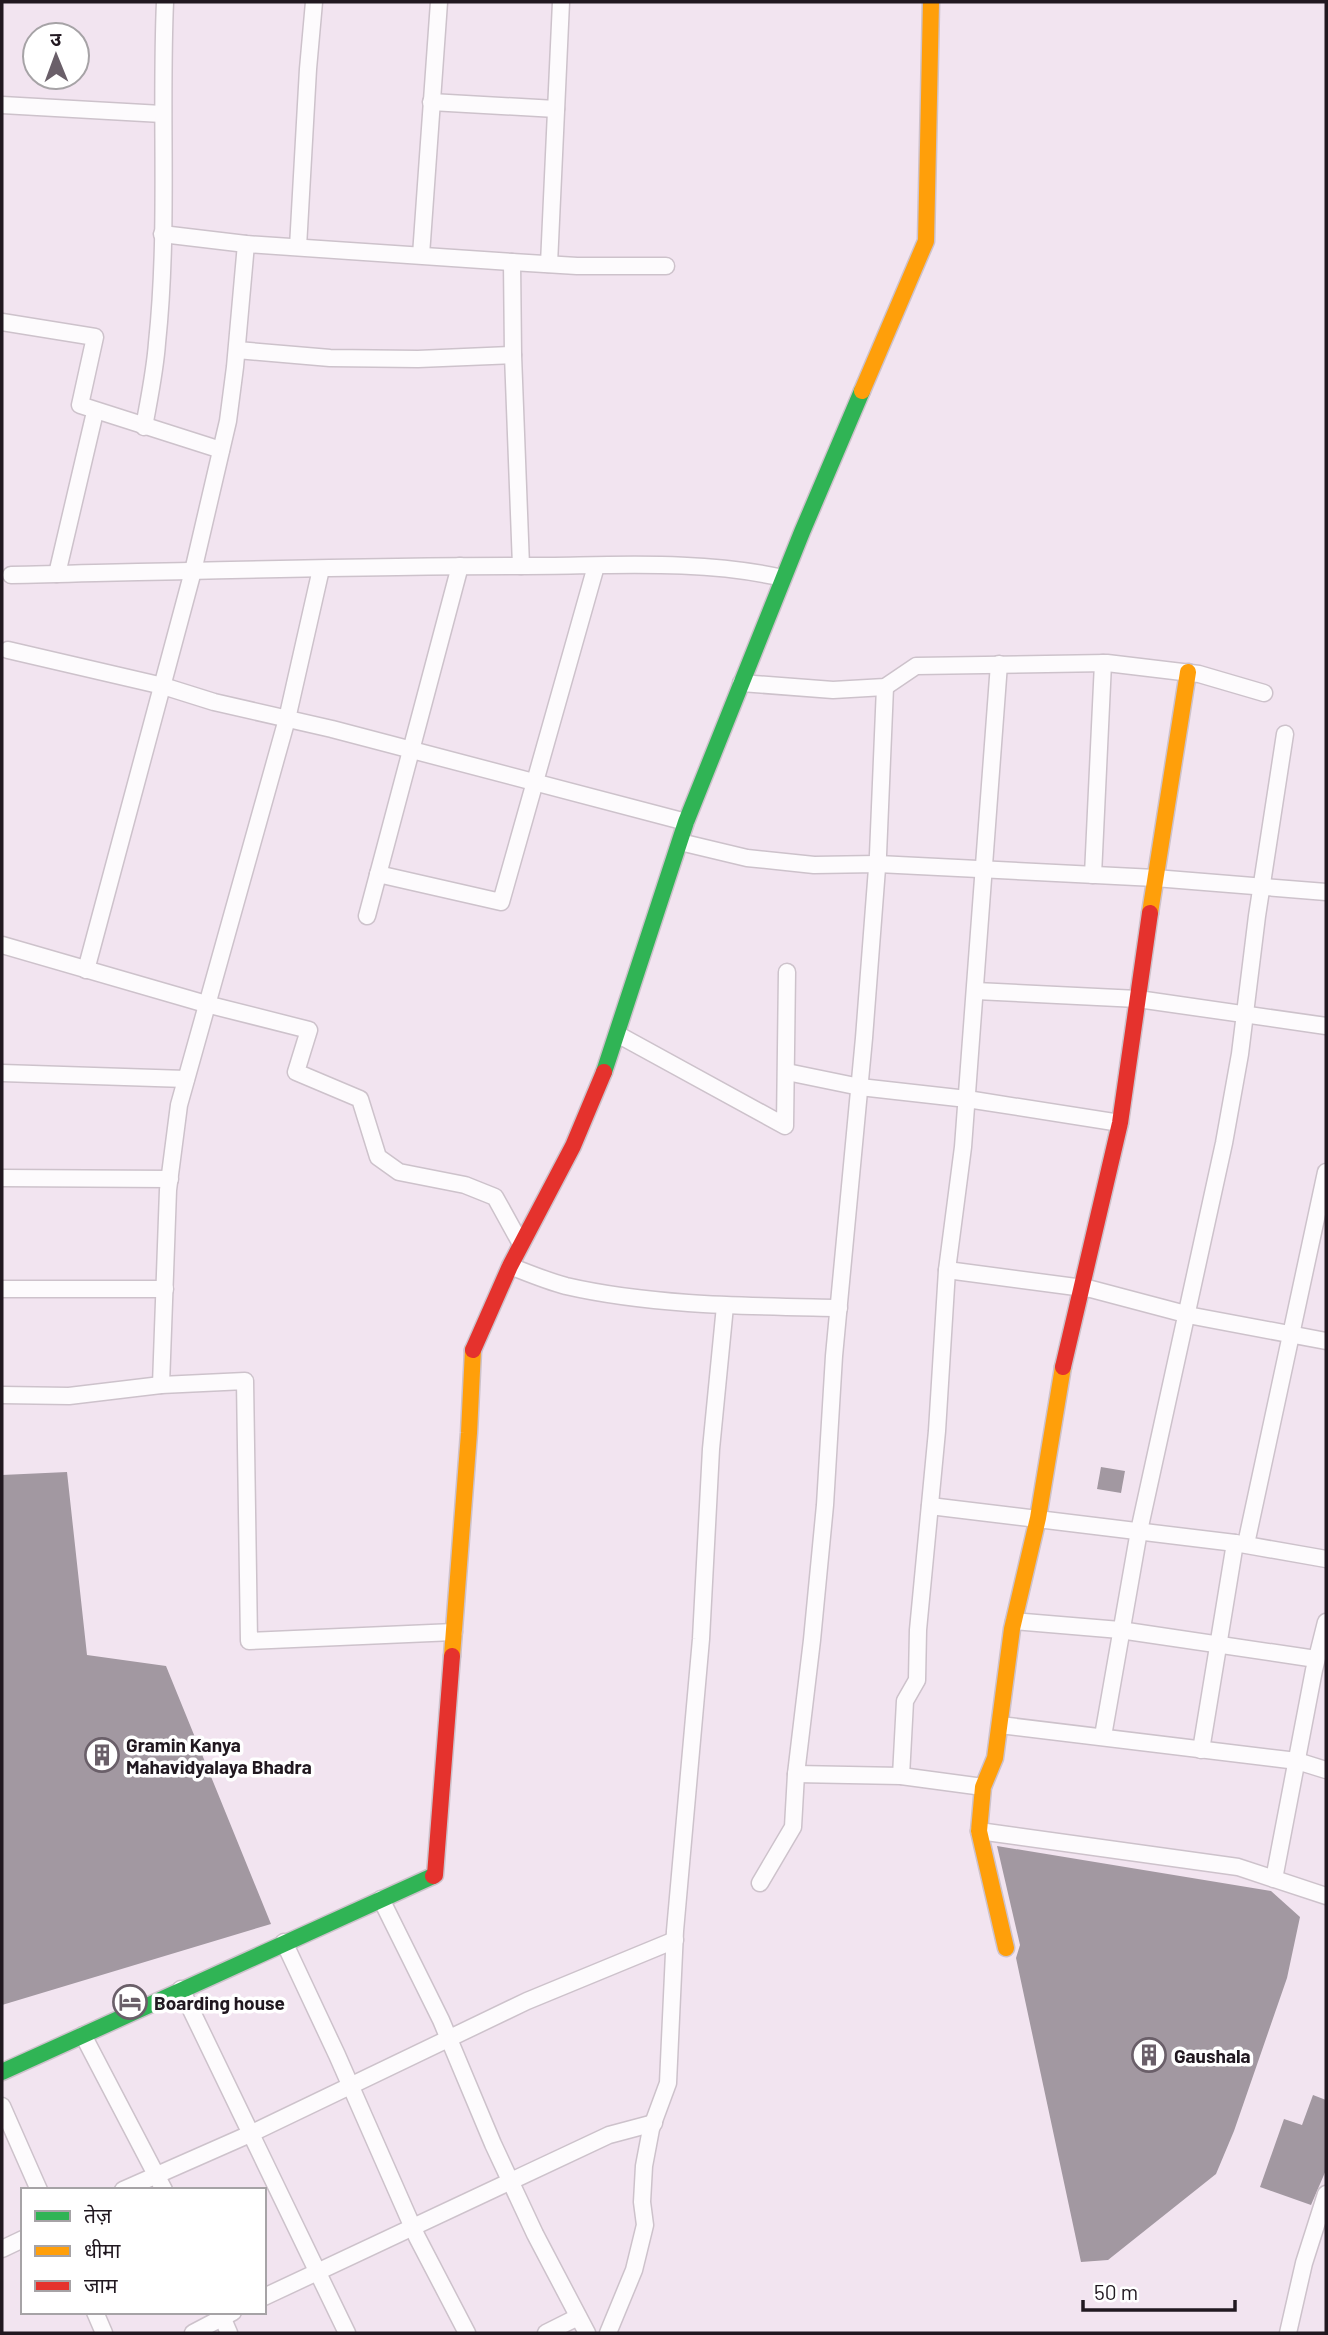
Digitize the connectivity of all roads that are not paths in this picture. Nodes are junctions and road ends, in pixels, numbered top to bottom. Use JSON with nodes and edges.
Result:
{"nodes":[{"id":1,"x":165,"y":2,"type":"edge"},
{"id":2,"x":314,"y":2,"type":"edge"},
{"id":3,"x":439,"y":2,"type":"edge"},
{"id":4,"x":561,"y":2,"type":"edge"},
{"id":5,"x":931,"y":2,"type":"edge"},
{"id":6,"x":432,"y":102,"type":"junction"},
{"id":7,"x":2,"y":105,"type":"edge"},
{"id":8,"x":556,"y":109,"type":"junction"},
{"id":9,"x":162,"y":114,"type":"junction"},
{"id":10,"x":162,"y":234,"type":"junction"},
{"id":11,"x":246,"y":244,"type":"junction"},
{"id":12,"x":298,"y":247,"type":"junction"},
{"id":13,"x":421,"y":255,"type":"junction"},
{"id":14,"x":512,"y":262,"type":"junction"},
{"id":15,"x":549,"y":264,"type":"junction"},
{"id":16,"x":666,"y":266,"type":"dead end"},
{"id":17,"x":2,"y":322,"type":"edge"},
{"id":18,"x":237,"y":350,"type":"junction"},
{"id":19,"x":513,"y":355,"type":"junction"},
{"id":20,"x":95,"y":412,"type":"junction"},
{"id":21,"x":145,"y":427,"type":"junction"},
{"id":22,"x":221,"y":450,"type":"junction"},
{"id":23,"x":460,"y":566,"type":"junction"},
{"id":24,"x":521,"y":566,"type":"junction"},
{"id":25,"x":596,"y":566,"type":"junction"},
{"id":26,"x":321,"y":569,"type":"junction"},
{"id":27,"x":193,"y":571,"type":"junction"},
{"id":28,"x":57,"y":574,"type":"junction"},
{"id":29,"x":11,"y":575,"type":"dead end"},
{"id":30,"x":783,"y":578,"type":"junction"},
{"id":31,"x":8,"y":650,"type":"dead end"},
{"id":32,"x":1103,"y":663,"type":"junction"},
{"id":33,"x":999,"y":664,"type":"junction"},
{"id":34,"x":1188,"y":672,"type":"junction"},
{"id":35,"x":741,"y":683,"type":"junction"},
{"id":36,"x":163,"y":686,"type":"junction"},
{"id":37,"x":885,"y":687,"type":"junction"},
{"id":38,"x":1264,"y":693,"type":"dead end"},
{"id":39,"x":287,"y":719,"type":"junction"},
{"id":40,"x":1285,"y":734,"type":"dead end"},
{"id":41,"x":411,"y":750,"type":"junction"},
{"id":42,"x":536,"y":782,"type":"junction"},
{"id":43,"x":686,"y":821,"type":"junction"},
{"id":44,"x":680,"y":842,"type":"junction"},
{"id":45,"x":878,"y":864,"type":"junction"},
{"id":46,"x":984,"y":870,"type":"junction"},
{"id":47,"x":378,"y":874,"type":"junction"},
{"id":48,"x":1093,"y":875,"type":"junction"},
{"id":49,"x":1155,"y":878,"type":"junction"},
{"id":50,"x":1262,"y":885,"type":"junction"},
{"id":51,"x":1326,"y":892,"type":"edge"},
{"id":52,"x":367,"y":916,"type":"dead end"},
{"id":53,"x":2,"y":944,"type":"edge"},
{"id":54,"x":86,"y":970,"type":"junction"},
{"id":55,"x":788,"y":972,"type":"dead end"},
{"id":56,"x":976,"y":991,"type":"junction"},
{"id":57,"x":1138,"y":999,"type":"junction"},
{"id":58,"x":206,"y":1004,"type":"junction"},
{"id":59,"x":1245,"y":1015,"type":"junction"},
{"id":60,"x":1326,"y":1026,"type":"edge"},
{"id":61,"x":617,"y":1034,"type":"junction"},
{"id":62,"x":787,"y":1072,"type":"junction"},
{"id":63,"x":2,"y":1073,"type":"edge"},
{"id":64,"x":186,"y":1079,"type":"junction"},
{"id":65,"x":860,"y":1087,"type":"junction"},
{"id":66,"x":967,"y":1099,"type":"junction"},
{"id":67,"x":1121,"y":1123,"type":"junction"},
{"id":68,"x":1326,"y":1172,"type":"edge"},
{"id":69,"x":2,"y":1178,"type":"edge"},
{"id":70,"x":170,"y":1179,"type":"junction"},
{"id":71,"x":521,"y":1244,"type":"junction"},
{"id":72,"x":510,"y":1266,"type":"junction"},
{"id":73,"x":947,"y":1270,"type":"junction"},
{"id":74,"x":1082,"y":1288,"type":"junction"},
{"id":75,"x":2,"y":1289,"type":"edge"},
{"id":76,"x":165,"y":1289,"type":"junction"},
{"id":77,"x":725,"y":1306,"type":"junction"},
{"id":78,"x":839,"y":1308,"type":"junction"},
{"id":79,"x":1187,"y":1315,"type":"junction"},
{"id":80,"x":1291,"y":1334,"type":"junction"},
{"id":81,"x":1326,"y":1341,"type":"edge"},
{"id":82,"x":162,"y":1385,"type":"junction"},
{"id":83,"x":2,"y":1395,"type":"edge"},
{"id":84,"x":930,"y":1506,"type":"junction"},
{"id":85,"x":1038,"y":1518,"type":"junction"},
{"id":86,"x":1139,"y":1531,"type":"junction"},
{"id":87,"x":1240,"y":1543,"type":"junction"},
{"id":88,"x":1326,"y":1559,"type":"edge"},
{"id":89,"x":1014,"y":1621,"type":"junction"},
{"id":90,"x":1326,"y":1622,"type":"edge"},
{"id":91,"x":1121,"y":1630,"type":"junction"},
{"id":92,"x":454,"y":1632,"type":"junction"},
{"id":93,"x":1219,"y":1645,"type":"junction"},
{"id":94,"x":1316,"y":1660,"type":"junction"},
{"id":95,"x":1000,"y":1725,"type":"junction"},
{"id":96,"x":1103,"y":1737,"type":"junction"},
{"id":97,"x":1201,"y":1749,"type":"junction"},
{"id":98,"x":1297,"y":1761,"type":"junction"},
{"id":99,"x":1326,"y":1770,"type":"edge"},
{"id":100,"x":796,"y":1774,"type":"junction"},
{"id":101,"x":901,"y":1776,"type":"junction"},
{"id":102,"x":983,"y":1787,"type":"junction"},
{"id":103,"x":979,"y":1831,"type":"junction"},
{"id":104,"x":1274,"y":1879,"type":"junction"},
{"id":105,"x":760,"y":1883,"type":"dead end"},
{"id":106,"x":1326,"y":1896,"type":"edge"},
{"id":107,"x":381,"y":1899,"type":"junction"},
{"id":108,"x":674,"y":1940,"type":"junction"},
{"id":109,"x":284,"y":1942,"type":"junction"},
{"id":110,"x":1006,"y":1948,"type":"dead end"},
{"id":111,"x":181,"y":1989,"type":"junction"},
{"id":112,"x":83,"y":2035,"type":"junction"},
{"id":113,"x":449,"y":2039,"type":"junction"},
{"id":114,"x":2,"y":2072,"type":"edge"},
{"id":115,"x":350,"y":2085,"type":"junction"},
{"id":116,"x":2,"y":2106,"type":"edge"},
{"id":117,"x":654,"y":2123,"type":"junction"},
{"id":118,"x":250,"y":2134,"type":"junction"},
{"id":119,"x":156,"y":2174,"type":"junction"},
{"id":120,"x":510,"y":2182,"type":"junction"},
{"id":121,"x":38,"y":2188,"type":"edge"},
{"id":122,"x":127,"y":2188,"type":"edge"},
{"id":123,"x":163,"y":2188,"type":"edge"},
{"id":124,"x":1326,"y":2194,"type":"edge"},
{"id":125,"x":412,"y":2227,"type":"junction"},
{"id":126,"x":21,"y":2240,"type":"edge"},
{"id":127,"x":2,"y":2249,"type":"edge"},
{"id":128,"x":317,"y":2272,"type":"junction"},
{"id":129,"x":266,"y":2296,"type":"edge"},
{"id":130,"x":96,"y":2314,"type":"edge"},
{"id":131,"x":225,"y":2314,"type":"edge"},
{"id":132,"x":578,"y":2317,"type":"junction"},
{"id":133,"x":104,"y":2333,"type":"edge"},
{"id":134,"x":193,"y":2333,"type":"edge"},
{"id":135,"x":229,"y":2333,"type":"edge"},
{"id":136,"x":347,"y":2333,"type":"edge"},
{"id":137,"x":467,"y":2333,"type":"edge"},
{"id":138,"x":546,"y":2333,"type":"edge"},
{"id":139,"x":587,"y":2333,"type":"edge"},
{"id":140,"x":608,"y":2333,"type":"edge"},
{"id":141,"x":1287,"y":2333,"type":"edge"}],
"edges":[{"from":1,"to":9,"type":"street"},
{"from":2,"to":12,"type":"street"},
{"from":3,"to":6,"type":"street"},
{"from":4,"to":8,"type":"street"},
{"from":5,"to":30,"type":"street"},
{"from":6,"to":8,"type":"street"},
{"from":6,"to":13,"type":"street"},
{"from":7,"to":9,"type":"street"},
{"from":8,"to":15,"type":"street"},
{"from":9,"to":10,"type":"street"},
{"from":10,"to":11,"type":"street"},
{"from":10,"to":21,"type":"street"},
{"from":11,"to":12,"type":"street"},
{"from":11,"to":18,"type":"street"},
{"from":12,"to":13,"type":"street"},
{"from":13,"to":14,"type":"street"},
{"from":14,"to":15,"type":"street"},
{"from":14,"to":19,"type":"street"},
{"from":15,"to":16,"type":"street"},
{"from":17,"to":20,"type":"street"},
{"from":18,"to":19,"type":"street"},
{"from":18,"to":22,"type":"street"},
{"from":19,"to":24,"type":"street"},
{"from":20,"to":21,"type":"street"},
{"from":20,"to":28,"type":"street"},
{"from":21,"to":22,"type":"street"},
{"from":22,"to":27,"type":"street"},
{"from":23,"to":24,"type":"street"},
{"from":23,"to":26,"type":"street"},
{"from":23,"to":41,"type":"street"},
{"from":24,"to":25,"type":"street"},
{"from":25,"to":30,"type":"street"},
{"from":25,"to":42,"type":"street"},
{"from":26,"to":27,"type":"street"},
{"from":26,"to":39,"type":"street"},
{"from":27,"to":28,"type":"street"},
{"from":27,"to":36,"type":"street"},
{"from":28,"to":29,"type":"street"},
{"from":30,"to":35,"type":"street"},
{"from":31,"to":36,"type":"street"},
{"from":32,"to":33,"type":"street"},
{"from":32,"to":34,"type":"street"},
{"from":32,"to":48,"type":"street"},
{"from":33,"to":37,"type":"street"},
{"from":33,"to":46,"type":"street"},
{"from":34,"to":38,"type":"street"},
{"from":34,"to":49,"type":"street"},
{"from":35,"to":37,"type":"street"},
{"from":35,"to":43,"type":"street"},
{"from":36,"to":39,"type":"street"},
{"from":36,"to":54,"type":"street"},
{"from":37,"to":45,"type":"street"},
{"from":39,"to":41,"type":"street"},
{"from":39,"to":58,"type":"street"},
{"from":40,"to":50,"type":"street"},
{"from":41,"to":42,"type":"street"},
{"from":41,"to":47,"type":"street"},
{"from":42,"to":43,"type":"street"},
{"from":42,"to":47,"type":"street"},
{"from":43,"to":44,"type":"street"},
{"from":44,"to":45,"type":"street"},
{"from":44,"to":61,"type":"street"},
{"from":45,"to":46,"type":"street"},
{"from":45,"to":65,"type":"street"},
{"from":46,"to":48,"type":"street"},
{"from":46,"to":56,"type":"street"},
{"from":47,"to":52,"type":"street"},
{"from":48,"to":49,"type":"street"},
{"from":49,"to":50,"type":"street"},
{"from":49,"to":57,"type":"street"},
{"from":50,"to":51,"type":"street"},
{"from":50,"to":59,"type":"street"},
{"from":53,"to":54,"type":"street"},
{"from":54,"to":58,"type":"street"},
{"from":55,"to":62,"type":"street"},
{"from":56,"to":57,"type":"street"},
{"from":56,"to":66,"type":"street"},
{"from":57,"to":59,"type":"street"},
{"from":57,"to":67,"type":"street"},
{"from":58,"to":64,"type":"street"},
{"from":58,"to":71,"type":"street"},
{"from":59,"to":60,"type":"street"},
{"from":59,"to":79,"type":"street"},
{"from":61,"to":62,"type":"street"},
{"from":61,"to":71,"type":"street"},
{"from":62,"to":65,"type":"street"},
{"from":63,"to":64,"type":"street"},
{"from":64,"to":70,"type":"street"},
{"from":65,"to":66,"type":"street"},
{"from":65,"to":78,"type":"street"},
{"from":66,"to":67,"type":"street"},
{"from":66,"to":73,"type":"street"},
{"from":67,"to":74,"type":"street"},
{"from":68,"to":80,"type":"street"},
{"from":69,"to":70,"type":"street"},
{"from":70,"to":76,"type":"street"},
{"from":71,"to":72,"type":"street"},
{"from":72,"to":77,"type":"street"},
{"from":72,"to":92,"type":"street"},
{"from":73,"to":74,"type":"street"},
{"from":73,"to":84,"type":"street"},
{"from":74,"to":79,"type":"street"},
{"from":74,"to":85,"type":"street"},
{"from":75,"to":76,"type":"street"},
{"from":76,"to":82,"type":"street"},
{"from":77,"to":78,"type":"street"},
{"from":77,"to":108,"type":"street"},
{"from":78,"to":100,"type":"street"},
{"from":79,"to":80,"type":"street"},
{"from":79,"to":86,"type":"street"},
{"from":80,"to":81,"type":"street"},
{"from":80,"to":87,"type":"street"},
{"from":82,"to":83,"type":"street"},
{"from":82,"to":92,"type":"street"},
{"from":84,"to":85,"type":"street"},
{"from":84,"to":101,"type":"street"},
{"from":85,"to":86,"type":"street"},
{"from":85,"to":89,"type":"street"},
{"from":86,"to":87,"type":"street"},
{"from":86,"to":91,"type":"street"},
{"from":87,"to":88,"type":"street"},
{"from":87,"to":93,"type":"street"},
{"from":89,"to":91,"type":"street"},
{"from":89,"to":95,"type":"street"},
{"from":90,"to":94,"type":"street"},
{"from":91,"to":93,"type":"street"},
{"from":91,"to":96,"type":"street"},
{"from":92,"to":107,"type":"street"},
{"from":93,"to":94,"type":"street"},
{"from":93,"to":97,"type":"street"},
{"from":94,"to":98,"type":"street"},
{"from":95,"to":96,"type":"street"},
{"from":95,"to":102,"type":"street"},
{"from":96,"to":97,"type":"street"},
{"from":97,"to":98,"type":"street"},
{"from":98,"to":99,"type":"street"},
{"from":98,"to":104,"type":"street"},
{"from":100,"to":101,"type":"street"},
{"from":100,"to":105,"type":"street"},
{"from":101,"to":102,"type":"street"},
{"from":102,"to":103,"type":"street"},
{"from":103,"to":104,"type":"street"},
{"from":103,"to":110,"type":"street"},
{"from":104,"to":106,"type":"street"},
{"from":107,"to":109,"type":"street"},
{"from":107,"to":113,"type":"street"},
{"from":108,"to":113,"type":"street"},
{"from":108,"to":117,"type":"street"},
{"from":109,"to":111,"type":"street"},
{"from":109,"to":115,"type":"street"},
{"from":111,"to":112,"type":"street"},
{"from":111,"to":118,"type":"street"},
{"from":112,"to":114,"type":"street"},
{"from":112,"to":119,"type":"street"},
{"from":113,"to":115,"type":"street"},
{"from":113,"to":120,"type":"street"},
{"from":115,"to":118,"type":"street"},
{"from":115,"to":125,"type":"street"},
{"from":116,"to":121,"type":"street"},
{"from":117,"to":120,"type":"street"},
{"from":117,"to":140,"type":"street"},
{"from":118,"to":119,"type":"street"},
{"from":118,"to":128,"type":"street"},
{"from":119,"to":122,"type":"street"},
{"from":119,"to":123,"type":"street"},
{"from":120,"to":125,"type":"street"},
{"from":120,"to":132,"type":"street"},
{"from":124,"to":141,"type":"street"},
{"from":125,"to":128,"type":"street"},
{"from":125,"to":137,"type":"street"},
{"from":126,"to":127,"type":"street"},
{"from":128,"to":129,"type":"street"},
{"from":128,"to":136,"type":"street"},
{"from":130,"to":133,"type":"street"},
{"from":131,"to":134,"type":"street"},
{"from":131,"to":135,"type":"street"},
{"from":132,"to":138,"type":"street"},
{"from":132,"to":139,"type":"street"}]}
